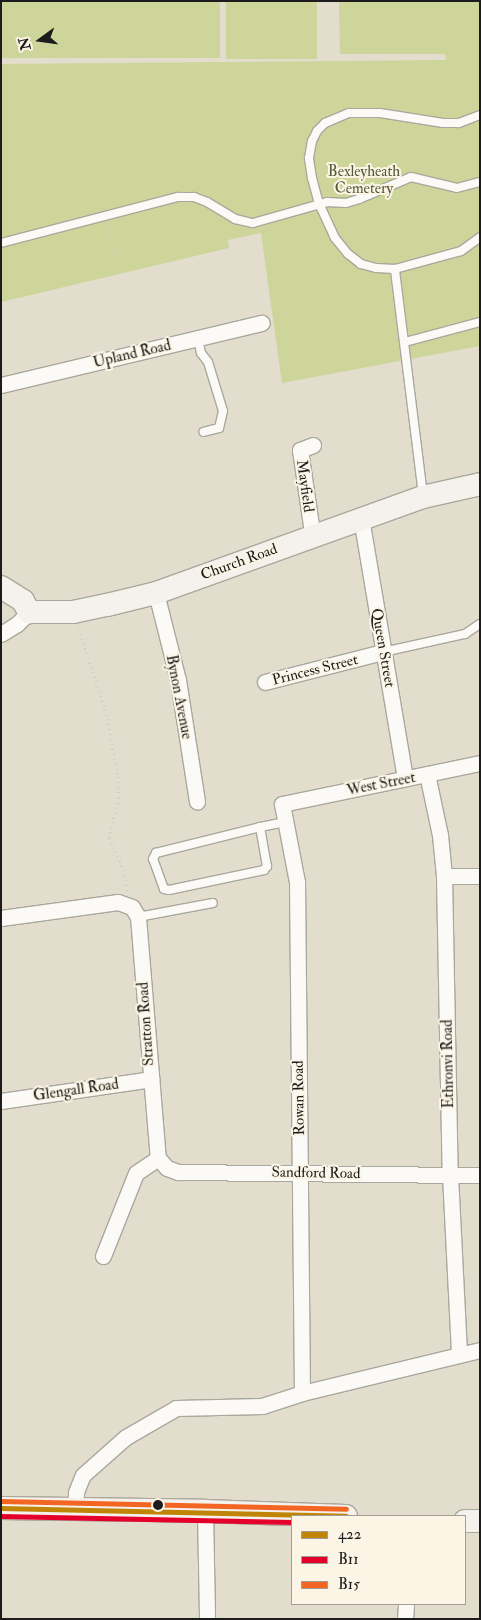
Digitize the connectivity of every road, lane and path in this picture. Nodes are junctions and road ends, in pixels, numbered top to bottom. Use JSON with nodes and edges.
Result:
{"nodes":[{"id":1,"x":480,"y":115,"type":"edge"},
{"id":2,"x":480,"y":182,"type":"edge"},
{"id":3,"x":319,"y":204,"type":"junction"},
{"id":4,"x":105,"y":216,"type":"junction"},
{"id":5,"x":480,"y":237,"type":"edge"},
{"id":6,"x":1,"y":243,"type":"edge"},
{"id":7,"x":117,"y":259,"type":"dead end"},
{"id":8,"x":395,"y":269,"type":"junction"},
{"id":9,"x":480,"y":322,"type":"edge"},
{"id":10,"x":262,"y":324,"type":"dead end"},
{"id":11,"x":198,"y":338,"type":"junction"},
{"id":12,"x":405,"y":342,"type":"junction"},
{"id":13,"x":1,"y":385,"type":"edge"},
{"id":14,"x":203,"y":432,"type":"dead end"},
{"id":15,"x":313,"y":445,"type":"dead end"},
{"id":16,"x":480,"y":484,"type":"edge"},
{"id":17,"x":423,"y":497,"type":"junction"},
{"id":18,"x":361,"y":518,"type":"junction"},
{"id":19,"x":314,"y":535,"type":"junction"},
{"id":20,"x":1,"y":587,"type":"edge"},
{"id":21,"x":156,"y":593,"type":"junction"},
{"id":22,"x":29,"y":612,"type":"junction"},
{"id":23,"x":73,"y":612,"type":"junction"},
{"id":24,"x":480,"y":624,"type":"edge"},
{"id":25,"x":1,"y":634,"type":"edge"},
{"id":26,"x":383,"y":652,"type":"junction"},
{"id":27,"x":264,"y":682,"type":"dead end"},
{"id":28,"x":480,"y":763,"type":"edge"},
{"id":29,"x":427,"y":774,"type":"junction"},
{"id":30,"x":405,"y":778,"type":"junction"},
{"id":31,"x":197,"y":802,"type":"dead end"},
{"id":32,"x":282,"y":804,"type":"joint"},
{"id":33,"x":286,"y":822,"type":"junction"},
{"id":34,"x":260,"y":827,"type":"junction"},
{"id":35,"x":444,"y":876,"type":"junction"},
{"id":36,"x":480,"y":876,"type":"edge"},
{"id":37,"x":213,"y":903,"type":"dead end"},
{"id":38,"x":129,"y":909,"type":"junction"},
{"id":39,"x":1,"y":918,"type":"edge"},
{"id":40,"x":151,"y":1079,"type":"junction"},
{"id":41,"x":1,"y":1101,"type":"edge"},
{"id":42,"x":158,"y":1158,"type":"junction"},
{"id":43,"x":300,"y":1173,"type":"junction"},
{"id":44,"x":450,"y":1175,"type":"junction"},
{"id":45,"x":480,"y":1175,"type":"edge"},
{"id":46,"x":103,"y":1256,"type":"dead end"},
{"id":47,"x":480,"y":1350,"type":"edge"},
{"id":48,"x":459,"y":1355,"type":"junction"},
{"id":49,"x":302,"y":1393,"type":"junction"},
{"id":50,"x":1,"y":1508,"type":"edge"},
{"id":51,"x":75,"y":1508,"type":"junction"},
{"id":52,"x":206,"y":1511,"type":"junction"},
{"id":53,"x":318,"y":1515,"type":"edge"},
{"id":54,"x":466,"y":1521,"type":"edge"},
{"id":55,"x":480,"y":1521,"type":"edge"},
{"id":56,"x":406,"y":1605,"type":"edge"},
{"id":57,"x":207,"y":1619,"type":"edge"},
{"id":58,"x":405,"y":1619,"type":"edge"}],
"edges":[{"from":1,"to":3,"type":"lane"},
{"from":2,"to":3,"type":"lane"},
{"from":3,"to":4,"type":"lane"},
{"from":3,"to":8,"type":"lane"},
{"from":4,"to":6,"type":"lane"},
{"from":4,"to":7,"type":"path"},
{"from":5,"to":8,"type":"lane"},
{"from":8,"to":12,"type":"lane"},
{"from":9,"to":12,"type":"lane"},
{"from":10,"to":11,"type":"street","name":"Upland Road"},
{"from":11,"to":13,"type":"street","name":"Upland Road"},
{"from":11,"to":14,"type":"lane"},
{"from":12,"to":17,"type":"lane"},
{"from":15,"to":19,"type":"street","name":"Mayfield"},
{"from":16,"to":17,"type":"street","name":"Church Road"},
{"from":17,"to":18,"type":"street","name":"Church Road"},
{"from":18,"to":19,"type":"street","name":"Church Road"},
{"from":18,"to":26,"type":"street","name":"Queen Street"},
{"from":19,"to":21,"type":"street","name":"Church Road"},
{"from":20,"to":22,"type":"street"},
{"from":21,"to":23,"type":"street","name":"Church Road"},
{"from":21,"to":31,"type":"street","name":"Bynon Avenue"},
{"from":22,"to":23,"type":"street","name":"Church Road"},
{"from":22,"to":25,"type":"street"},
{"from":23,"to":38,"type":"path"},
{"from":24,"to":26,"type":"lane","name":"Princess Street"},
{"from":26,"to":27,"type":"street","name":"Princess Street"},
{"from":26,"to":30,"type":"street","name":"Queen Street"},
{"from":28,"to":29,"type":"street","name":"West Street"},
{"from":29,"to":30,"type":"street","name":"West Street"},
{"from":29,"to":35,"type":"street","name":"Ethronvi Road"},
{"from":30,"to":32,"type":"street","name":"West Street"},
{"from":32,"to":33,"type":"street","name":"Rowan Road"},
{"from":33,"to":34,"type":"lane"},
{"from":33,"to":43,"type":"street","name":"Rowan Road"},
{"from":34,"to":34,"type":"lane"},
{"from":35,"to":36,"type":"street"},
{"from":35,"to":44,"type":"street","name":"Ethronvi Road"},
{"from":37,"to":38,"type":"lane"},
{"from":38,"to":39,"type":"street"},
{"from":38,"to":40,"type":"street","name":"Stratton Road"},
{"from":40,"to":41,"type":"street","name":"Glengall Road"},
{"from":40,"to":42,"type":"street","name":"Stratton Road"},
{"from":42,"to":43,"type":"street","name":"Sandford Road"},
{"from":42,"to":46,"type":"street"},
{"from":43,"to":44,"type":"street","name":"Sandford Road"},
{"from":43,"to":49,"type":"street","name":"Rowan Road"},
{"from":44,"to":45,"type":"street","name":"Sandford Road"},
{"from":44,"to":48,"type":"street","name":"Ethronvi Road"},
{"from":47,"to":48,"type":"street"},
{"from":48,"to":49,"type":"street"},
{"from":49,"to":51,"type":"street"},
{"from":50,"to":51,"type":"street"},
{"from":51,"to":52,"type":"street"},
{"from":52,"to":53,"type":"street"},
{"from":52,"to":57,"type":"street"},
{"from":54,"to":55,"type":"street"},
{"from":56,"to":58,"type":"street"}]}
